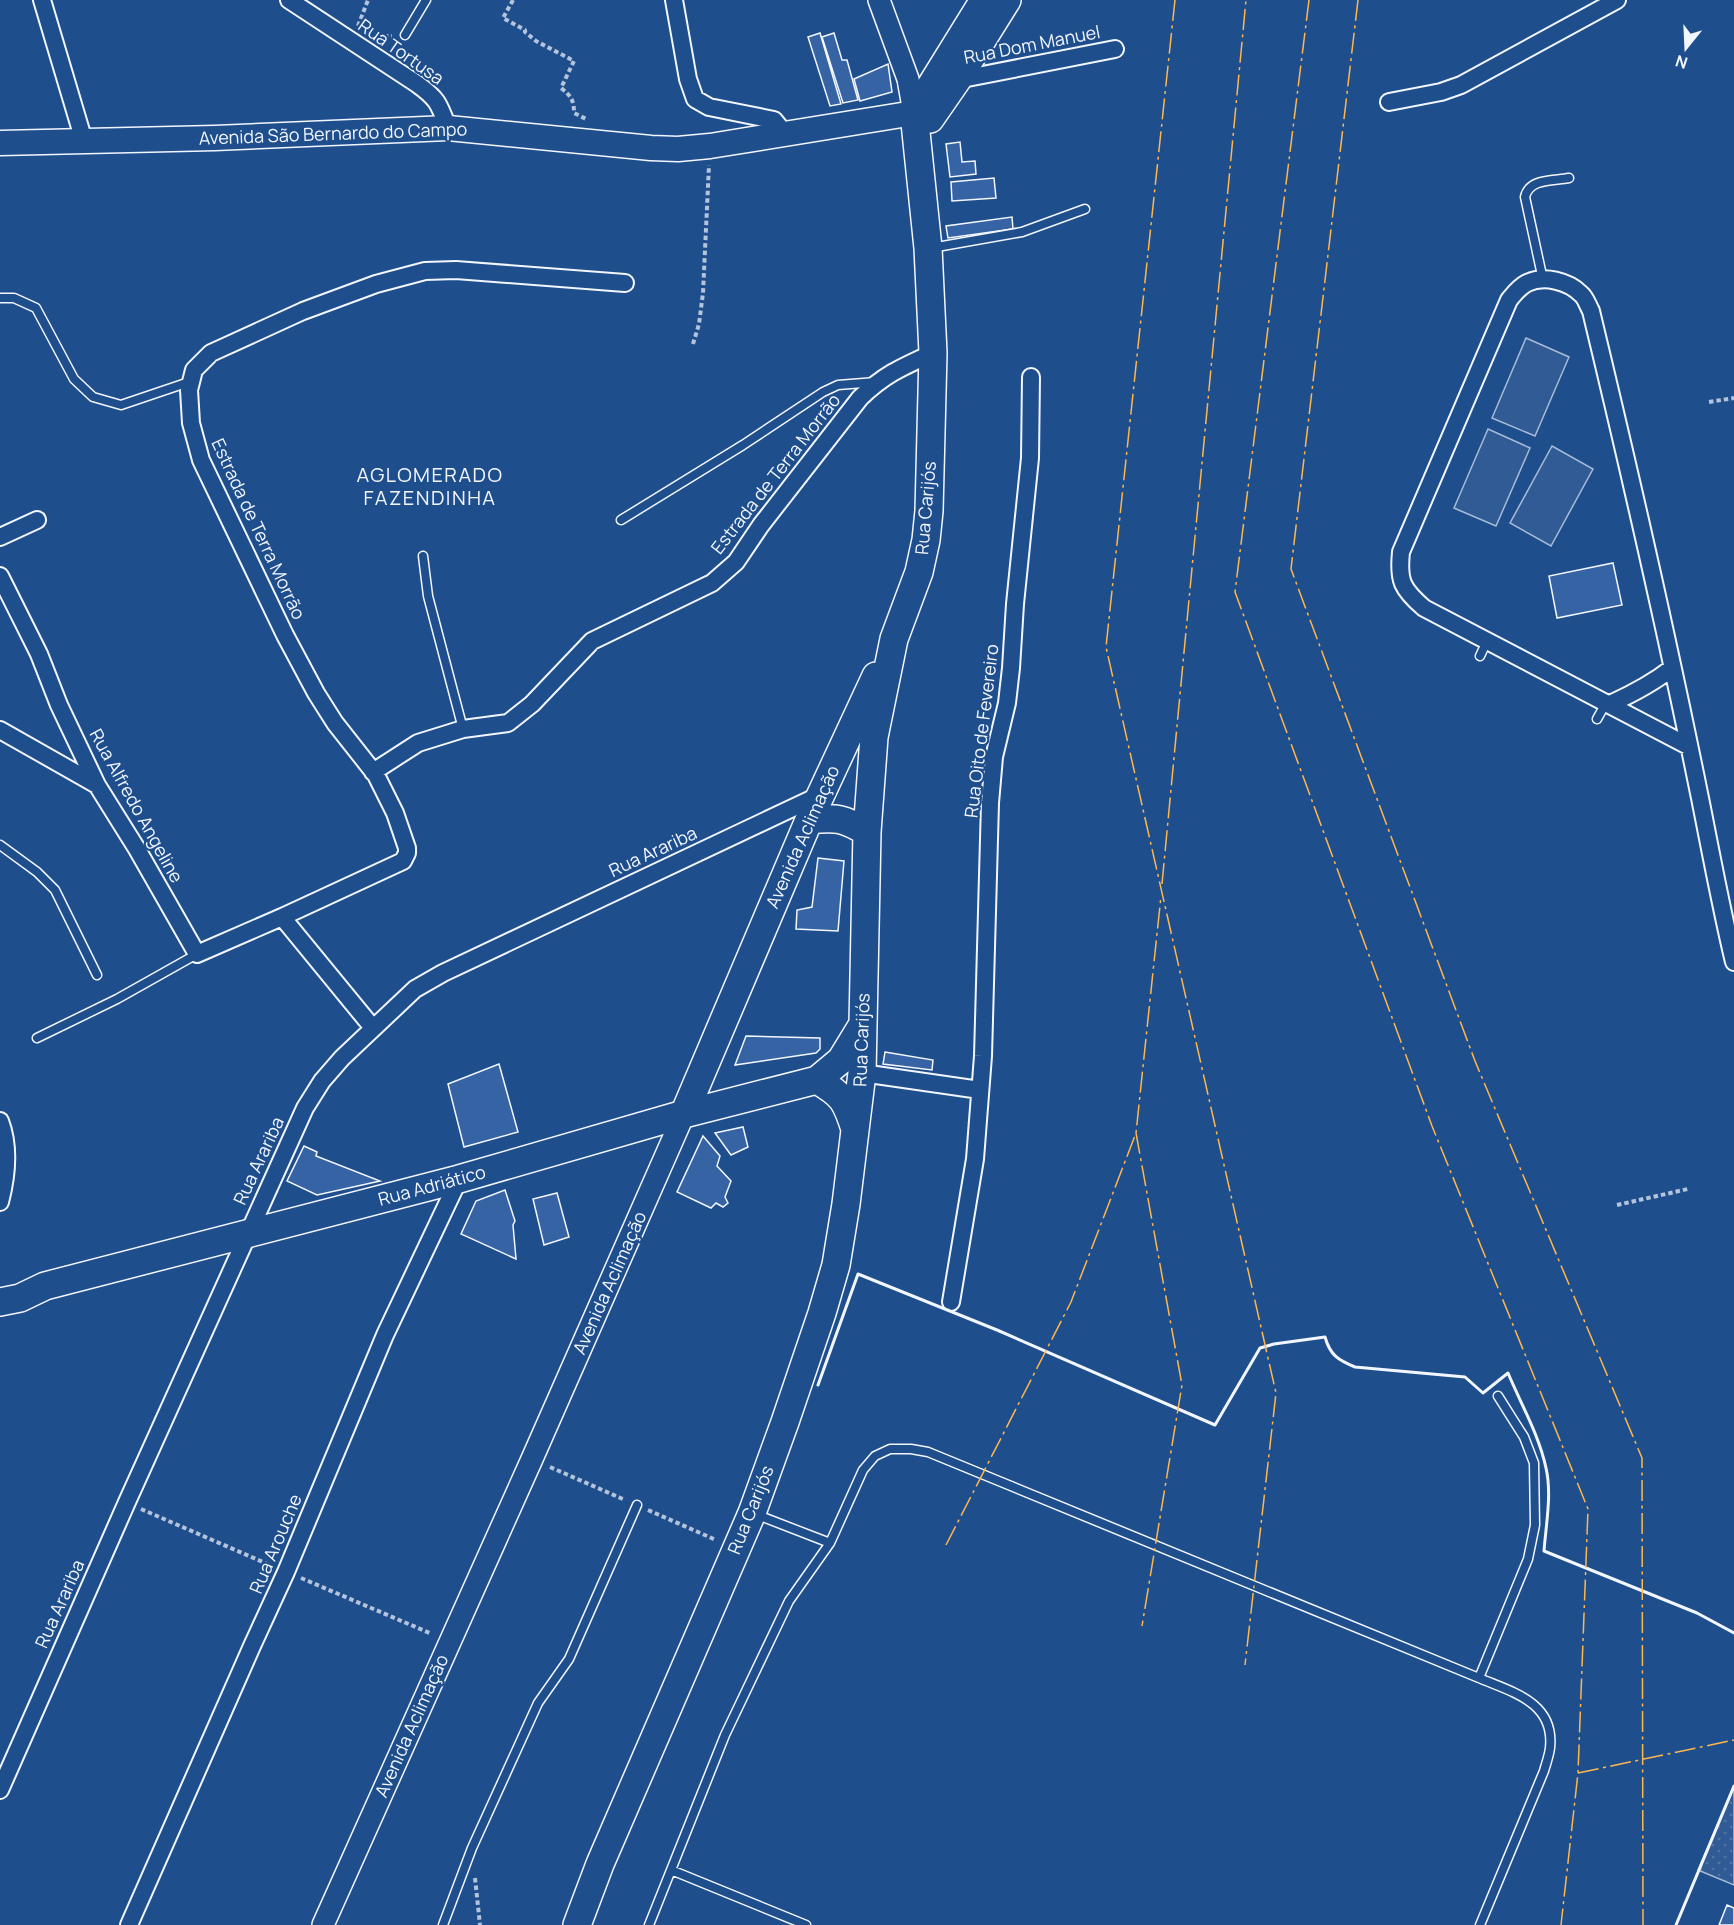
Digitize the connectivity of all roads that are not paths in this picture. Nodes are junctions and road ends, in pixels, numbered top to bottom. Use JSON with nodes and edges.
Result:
{"nodes":[{"id":1,"x":42,"y":0,"type":"edge"},
{"id":2,"x":289,"y":0,"type":"edge"},
{"id":3,"x":426,"y":0,"type":"edge"},
{"id":4,"x":674,"y":0,"type":"edge"},
{"id":5,"x":879,"y":0,"type":"edge"},
{"id":6,"x":984,"y":0,"type":"edge"},
{"id":7,"x":1007,"y":0,"type":"edge"},
{"id":8,"x":1617,"y":0,"type":"edge"},
{"id":9,"x":405,"y":35,"type":"dead end"},
{"id":10,"x":1115,"y":49,"type":"dead end"},
{"id":11,"x":957,"y":80,"type":"junction"},
{"id":12,"x":1389,"y":102,"type":"dead end"},
{"id":13,"x":915,"y":125,"type":"junction"},
{"id":14,"x":448,"y":128,"type":"junction"},
{"id":15,"x":786,"y":135,"type":"junction"},
{"id":16,"x":84,"y":141,"type":"junction"},
{"id":17,"x":0,"y":144,"type":"edge"},
{"id":18,"x":1569,"y":178,"type":"dead end"},
{"id":19,"x":1085,"y":209,"type":"dead end"},
{"id":20,"x":928,"y":248,"type":"junction"},
{"id":21,"x":1543,"y":280,"type":"junction"},
{"id":22,"x":625,"y":283,"type":"dead end"},
{"id":23,"x":0,"y":298,"type":"edge"},
{"id":24,"x":933,"y":353,"type":"junction"},
{"id":25,"x":1031,"y":377,"type":"dead end"},
{"id":26,"x":192,"y":381,"type":"junction"},
{"id":27,"x":877,"y":382,"type":"junction"},
{"id":28,"x":37,"y":520,"type":"dead end"},
{"id":29,"x":621,"y":520,"type":"dead end"},
{"id":30,"x":0,"y":537,"type":"edge"},
{"id":31,"x":423,"y":556,"type":"dead end"},
{"id":32,"x":0,"y":576,"type":"edge"},
{"id":33,"x":894,"y":639,"type":"junction"},
{"id":34,"x":1672,"y":668,"type":"junction"},
{"id":35,"x":1608,"y":704,"type":"junction"},
{"id":36,"x":1597,"y":719,"type":"dead end"},
{"id":37,"x":463,"y":729,"type":"junction"},
{"id":38,"x":0,"y":730,"type":"edge"},
{"id":39,"x":1688,"y":746,"type":"junction"},
{"id":40,"x":373,"y":772,"type":"junction"},
{"id":41,"x":97,"y":785,"type":"junction"},
{"id":42,"x":821,"y":795,"type":"junction"},
{"id":43,"x":809,"y":820,"type":"junction"},
{"id":44,"x":867,"y":832,"type":"junction"},
{"id":45,"x":0,"y":845,"type":"edge"},
{"id":46,"x":282,"y":917,"type":"junction"},
{"id":47,"x":197,"y":954,"type":"junction"},
{"id":48,"x":1734,"y":962,"type":"edge"},
{"id":49,"x":97,"y":975,"type":"dead end"},
{"id":50,"x":863,"y":1023,"type":"junction"},
{"id":51,"x":373,"y":1028,"type":"junction"},
{"id":52,"x":37,"y":1038,"type":"dead end"},
{"id":53,"x":862,"y":1073,"type":"junction"},
{"id":54,"x":818,"y":1080,"type":"junction"},
{"id":55,"x":980,"y":1090,"type":"junction"},
{"id":56,"x":684,"y":1114,"type":"junction"},
{"id":57,"x":0,"y":1121,"type":"edge"},
{"id":58,"x":856,"y":1132,"type":"junction"},
{"id":59,"x":459,"y":1179,"type":"junction"},
{"id":60,"x":0,"y":1202,"type":"edge"},
{"id":61,"x":247,"y":1234,"type":"junction"},
{"id":62,"x":0,"y":1284,"type":"edge"},
{"id":63,"x":45,"y":1286,"type":"junction"},
{"id":64,"x":0,"y":1302,"type":"edge"},
{"id":65,"x":951,"y":1302,"type":"dead end"},
{"id":66,"x":1498,"y":1396,"type":"dead end"},
{"id":67,"x":637,"y":1505,"type":"dead end"},
{"id":68,"x":752,"y":1513,"type":"junction"},
{"id":69,"x":830,"y":1543,"type":"junction"},
{"id":70,"x":1479,"y":1678,"type":"junction"},
{"id":71,"x":0,"y":1790,"type":"edge"},
{"id":72,"x":671,"y":1870,"type":"junction"},
{"id":73,"x":129,"y":1925,"type":"edge"},
{"id":74,"x":323,"y":1925,"type":"edge"},
{"id":75,"x":443,"y":1925,"type":"edge"},
{"id":76,"x":577,"y":1925,"type":"edge"},
{"id":77,"x":649,"y":1925,"type":"edge"},
{"id":78,"x":806,"y":1925,"type":"edge"},
{"id":79,"x":1480,"y":1925,"type":"edge"}],
"edges":[{"from":1,"to":16,"type":"street"},
{"from":2,"to":14,"type":"street","name":"Rua Tortusa"},
{"from":3,"to":9,"type":"lane"},
{"from":4,"to":15,"type":"street"},
{"from":5,"to":13,"type":"street"},
{"from":6,"to":13,"type":"main road"},
{"from":7,"to":11,"type":"main road"},
{"from":8,"to":12,"type":"street"},
{"from":10,"to":11,"type":"street","name":"Rua Dom Manuel"},
{"from":11,"to":13,"type":"main road"},
{"from":13,"to":15,"type":"main road","name":"Avenida São Bernardo do Campo"},
{"from":13,"to":20,"type":"main road","name":"Rua Carijós"},
{"from":14,"to":15,"type":"main road","name":"Avenida São Bernardo do Campo"},
{"from":14,"to":16,"type":"main road","name":"Avenida São Bernardo do Campo"},
{"from":16,"to":17,"type":"main road","name":"Avenida São Bernardo do Campo"},
{"from":18,"to":21,"type":"lane"},
{"from":19,"to":20,"type":"lane"},
{"from":20,"to":24,"type":"main road","name":"Rua Carijós"},
{"from":21,"to":34,"type":"street"},
{"from":21,"to":35,"type":"street"},
{"from":22,"to":26,"type":"street","name":"Estrada de Terra Morrão"},
{"from":23,"to":26,"type":"lane"},
{"from":24,"to":27,"type":"street","name":"Estrada de Terra Morrão"},
{"from":24,"to":33,"type":"main road","name":"Rua Carijós"},
{"from":25,"to":55,"type":"street","name":"Rua Oito de Fevereiro"},
{"from":26,"to":40,"type":"street","name":"Estrada de Terra Morrão"},
{"from":27,"to":29,"type":"lane"},
{"from":27,"to":37,"type":"street","name":"Estrada de Terra Morrão"},
{"from":28,"to":30,"type":"street"},
{"from":31,"to":37,"type":"lane"},
{"from":32,"to":41,"type":"street","name":"Rua Alfredo Angeline"},
{"from":33,"to":42,"type":"main road","name":"Avenida Aclimação"},
{"from":33,"to":44,"type":"main road","name":"Rua Carijós"},
{"from":34,"to":35,"type":"street"},
{"from":34,"to":39,"type":"street"},
{"from":35,"to":36,"type":"lane"},
{"from":35,"to":39,"type":"street"},
{"from":37,"to":40,"type":"street","name":"Estrada de Terra Morrão"},
{"from":38,"to":41,"type":"street"},
{"from":39,"to":48,"type":"street"},
{"from":40,"to":46,"type":"street","name":"Estrada de Terra Morrão"},
{"from":41,"to":47,"type":"street","name":"Rua Alfredo Angeline"},
{"from":42,"to":43,"type":"main road","name":"Avenida Aclimação"},
{"from":42,"to":51,"type":"street","name":"Rua Arariba"},
{"from":43,"to":44,"type":"main road"},
{"from":43,"to":56,"type":"main road","name":"Avenida Aclimação"},
{"from":44,"to":50,"type":"main road","name":"Rua Carijós"},
{"from":45,"to":49,"type":"lane"},
{"from":46,"to":47,"type":"street"},
{"from":46,"to":51,"type":"street"},
{"from":47,"to":52,"type":"lane"},
{"from":50,"to":53,"type":"main road","name":"Rua Carijós"},
{"from":50,"to":54,"type":"main road","name":"Rua Adriático"},
{"from":51,"to":61,"type":"street","name":"Rua Arariba"},
{"from":53,"to":55,"type":"street"},
{"from":53,"to":58,"type":"main road","name":"Rua Carijós"},
{"from":54,"to":56,"type":"main road","name":"Rua Adriático"},
{"from":54,"to":58,"type":"main road"},
{"from":55,"to":65,"type":"street","name":"Rua Oito de Fevereiro"},
{"from":56,"to":59,"type":"main road","name":"Rua Adriático"},
{"from":56,"to":74,"type":"street","name":"Avenida Aclimação"},
{"from":57,"to":60,"type":"street"},
{"from":58,"to":68,"type":"main road","name":"Rua Carijós"},
{"from":59,"to":61,"type":"main road","name":"Rua Adriático"},
{"from":59,"to":73,"type":"street","name":"Rua Arouche"},
{"from":61,"to":63,"type":"main road","name":"Rua Adriático"},
{"from":61,"to":71,"type":"street","name":"Rua Arariba"},
{"from":62,"to":63,"type":"main road","name":"Rua Adriático"},
{"from":63,"to":64,"type":"main road","name":"Rua Adriático"},
{"from":66,"to":70,"type":"lane"},
{"from":67,"to":75,"type":"lane"},
{"from":68,"to":69,"type":"lane"},
{"from":68,"to":76,"type":"main road","name":"Rua Carijós"},
{"from":69,"to":70,"type":"lane"},
{"from":69,"to":72,"type":"lane"},
{"from":70,"to":79,"type":"lane"},
{"from":72,"to":77,"type":"lane"},
{"from":72,"to":78,"type":"lane"}]}
